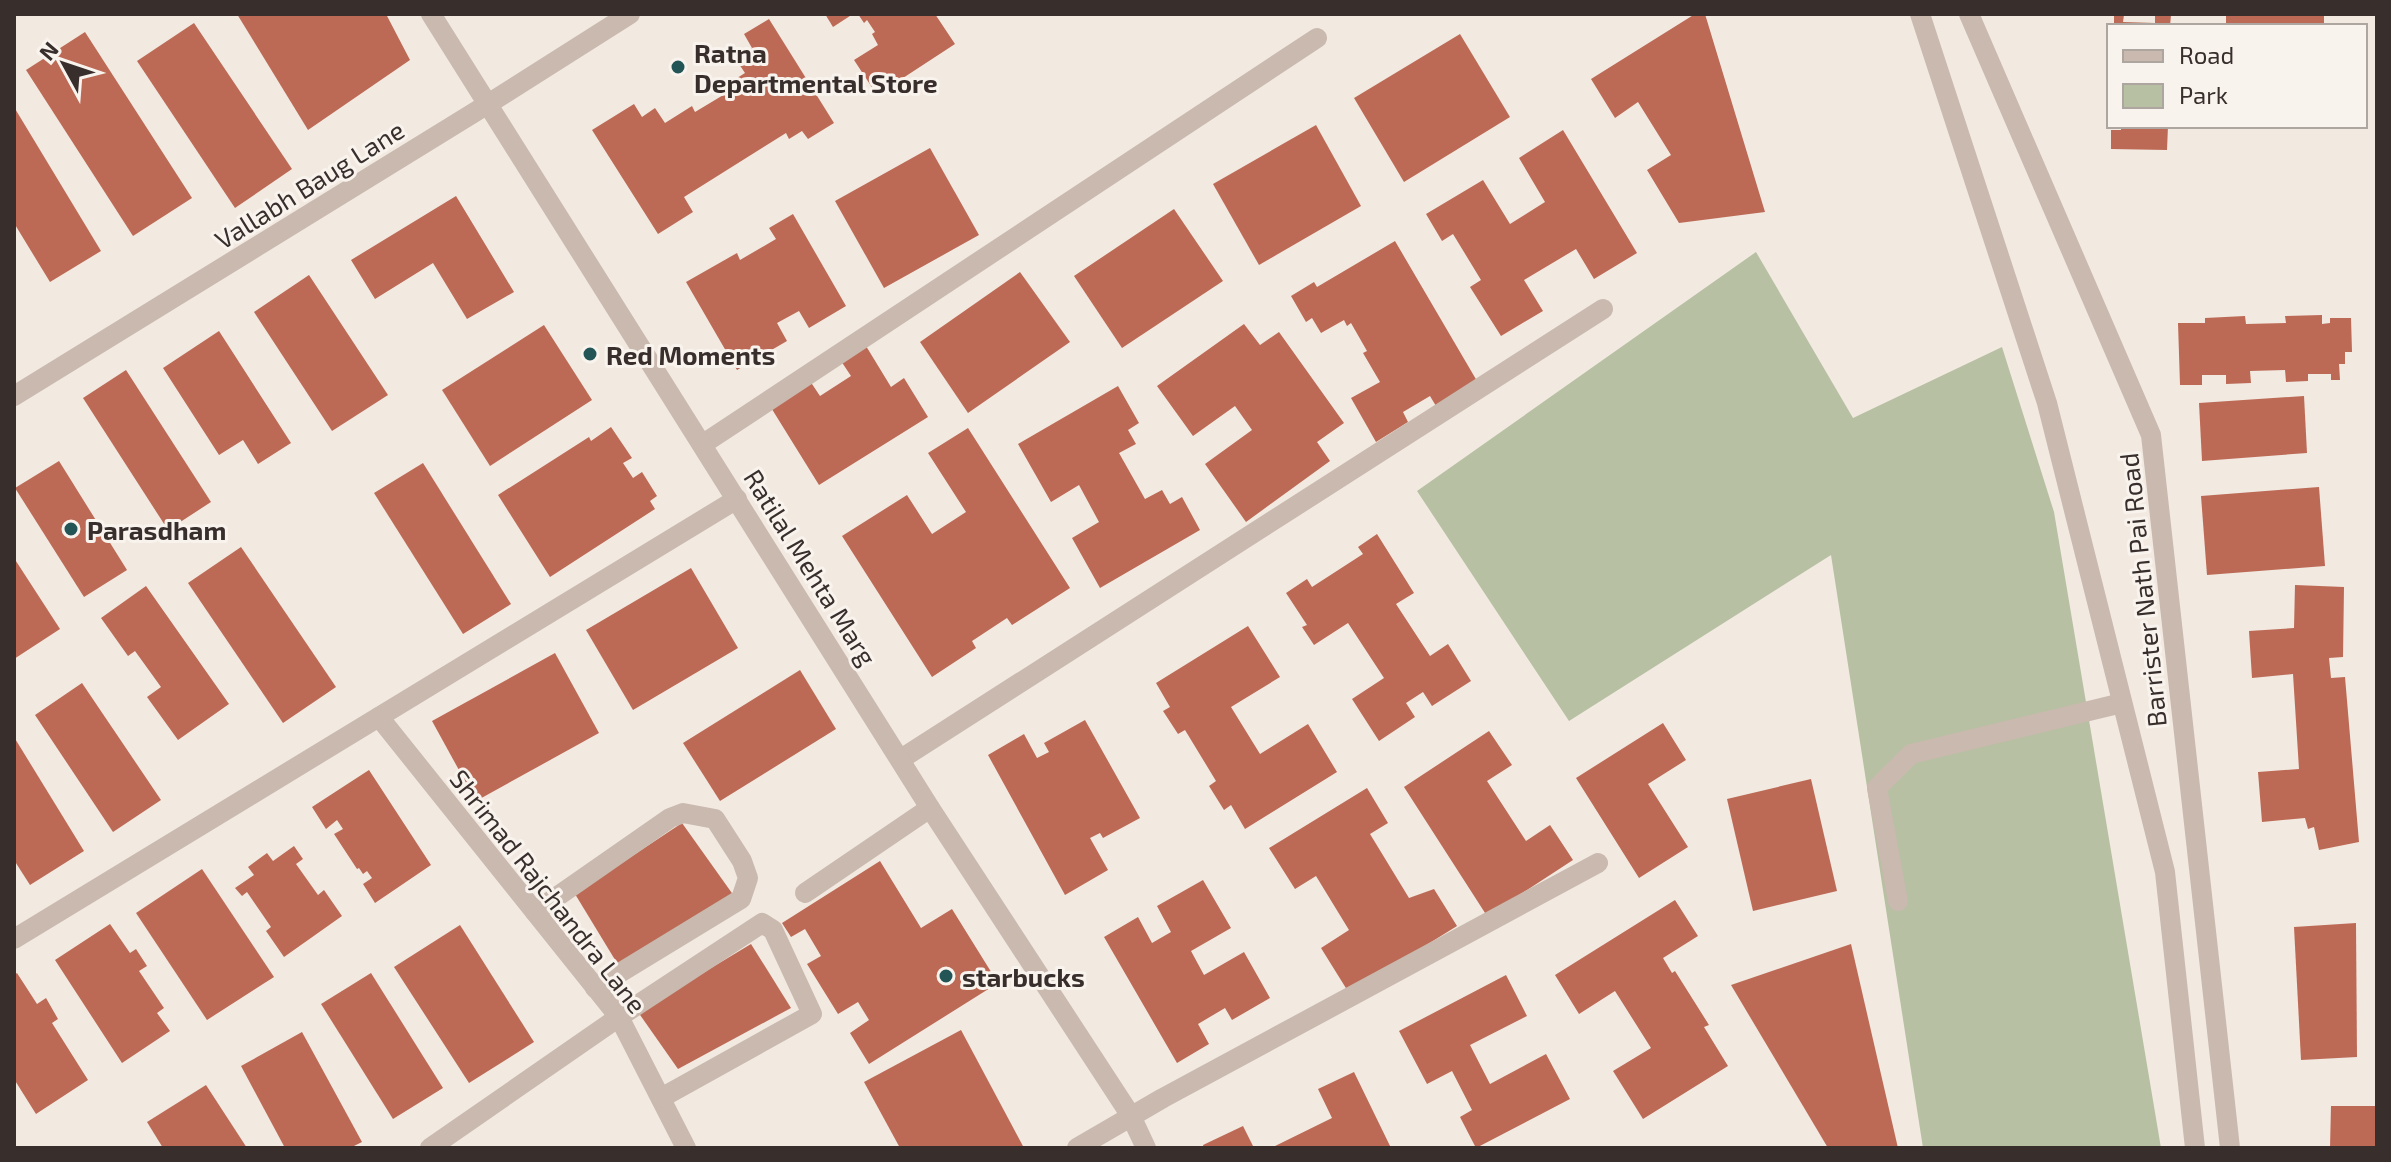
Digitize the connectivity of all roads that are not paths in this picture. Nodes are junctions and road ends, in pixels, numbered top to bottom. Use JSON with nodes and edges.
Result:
{"nodes":[{"id":1,"x":431,"y":14,"type":"edge"},
{"id":2,"x":630,"y":14,"type":"edge"},
{"id":3,"x":1920,"y":14,"type":"edge"},
{"id":4,"x":1969,"y":14,"type":"edge"},
{"id":5,"x":1317,"y":38,"type":"dead end"},
{"id":6,"x":488,"y":104,"type":"junction"},
{"id":7,"x":1603,"y":309,"type":"dead end"},
{"id":8,"x":14,"y":396,"type":"edge"},
{"id":9,"x":703,"y":444,"type":"junction"},
{"id":10,"x":737,"y":499,"type":"junction"},
{"id":11,"x":2122,"y":703,"type":"junction"},
{"id":12,"x":379,"y":717,"type":"junction"},
{"id":13,"x":901,"y":759,"type":"junction"},
{"id":14,"x":930,"y":808,"type":"junction"},
{"id":15,"x":1598,"y":863,"type":"dead end"},
{"id":16,"x":805,"y":893,"type":"dead end"},
{"id":17,"x":1898,"y":901,"type":"dead end"},
{"id":18,"x":535,"y":912,"type":"junction"},
{"id":19,"x":14,"y":939,"type":"edge"},
{"id":20,"x":595,"y":988,"type":"junction"},
{"id":21,"x":619,"y":1017,"type":"junction"},
{"id":22,"x":661,"y":1098,"type":"junction"},
{"id":23,"x":1131,"y":1116,"type":"junction"},
{"id":24,"x":430,"y":1148,"type":"edge"},
{"id":25,"x":686,"y":1148,"type":"edge"},
{"id":26,"x":1077,"y":1148,"type":"edge"},
{"id":27,"x":1146,"y":1148,"type":"edge"},
{"id":28,"x":2195,"y":1148,"type":"edge"},
{"id":29,"x":2230,"y":1148,"type":"edge"}],
"edges":[{"from":1,"to":6,"type":"street","name":"Ratilal Mehta Marg"},
{"from":2,"to":6,"type":"street","name":"Vallabh Baug Lane"},
{"from":3,"to":11,"type":"street"},
{"from":4,"to":29,"type":"street","name":"Barrister Nath Pai Road"},
{"from":5,"to":9,"type":"street"},
{"from":6,"to":8,"type":"street","name":"Vallabh Baug Lane"},
{"from":6,"to":9,"type":"street","name":"Ratilal Mehta Marg"},
{"from":7,"to":13,"type":"street"},
{"from":9,"to":10,"type":"street","name":"Ratilal Mehta Marg"},
{"from":10,"to":12,"type":"street"},
{"from":10,"to":13,"type":"street","name":"Ratilal Mehta Marg"},
{"from":11,"to":17,"type":"street"},
{"from":11,"to":28,"type":"street"},
{"from":12,"to":18,"type":"street","name":"Shrimad Rajchandra Lane"},
{"from":12,"to":19,"type":"street"},
{"from":13,"to":14,"type":"street","name":"Ratilal Mehta Marg"},
{"from":14,"to":16,"type":"street"},
{"from":14,"to":23,"type":"street","name":"Ratilal Mehta Marg"},
{"from":15,"to":23,"type":"street"},
{"from":18,"to":20,"type":"street","name":"Shrimad Rajchandra Lane"},
{"from":18,"to":20,"type":"street"},
{"from":20,"to":21,"type":"street","name":"Shrimad Rajchandra Lane"},
{"from":21,"to":22,"type":"street","name":"Shrimad Rajchandra Lane"},
{"from":21,"to":22,"type":"street"},
{"from":21,"to":24,"type":"street"},
{"from":22,"to":25,"type":"street","name":"Shrimad Rajchandra Lane"},
{"from":23,"to":26,"type":"street"},
{"from":23,"to":27,"type":"street","name":"Ratilal Mehta Marg"}]}
